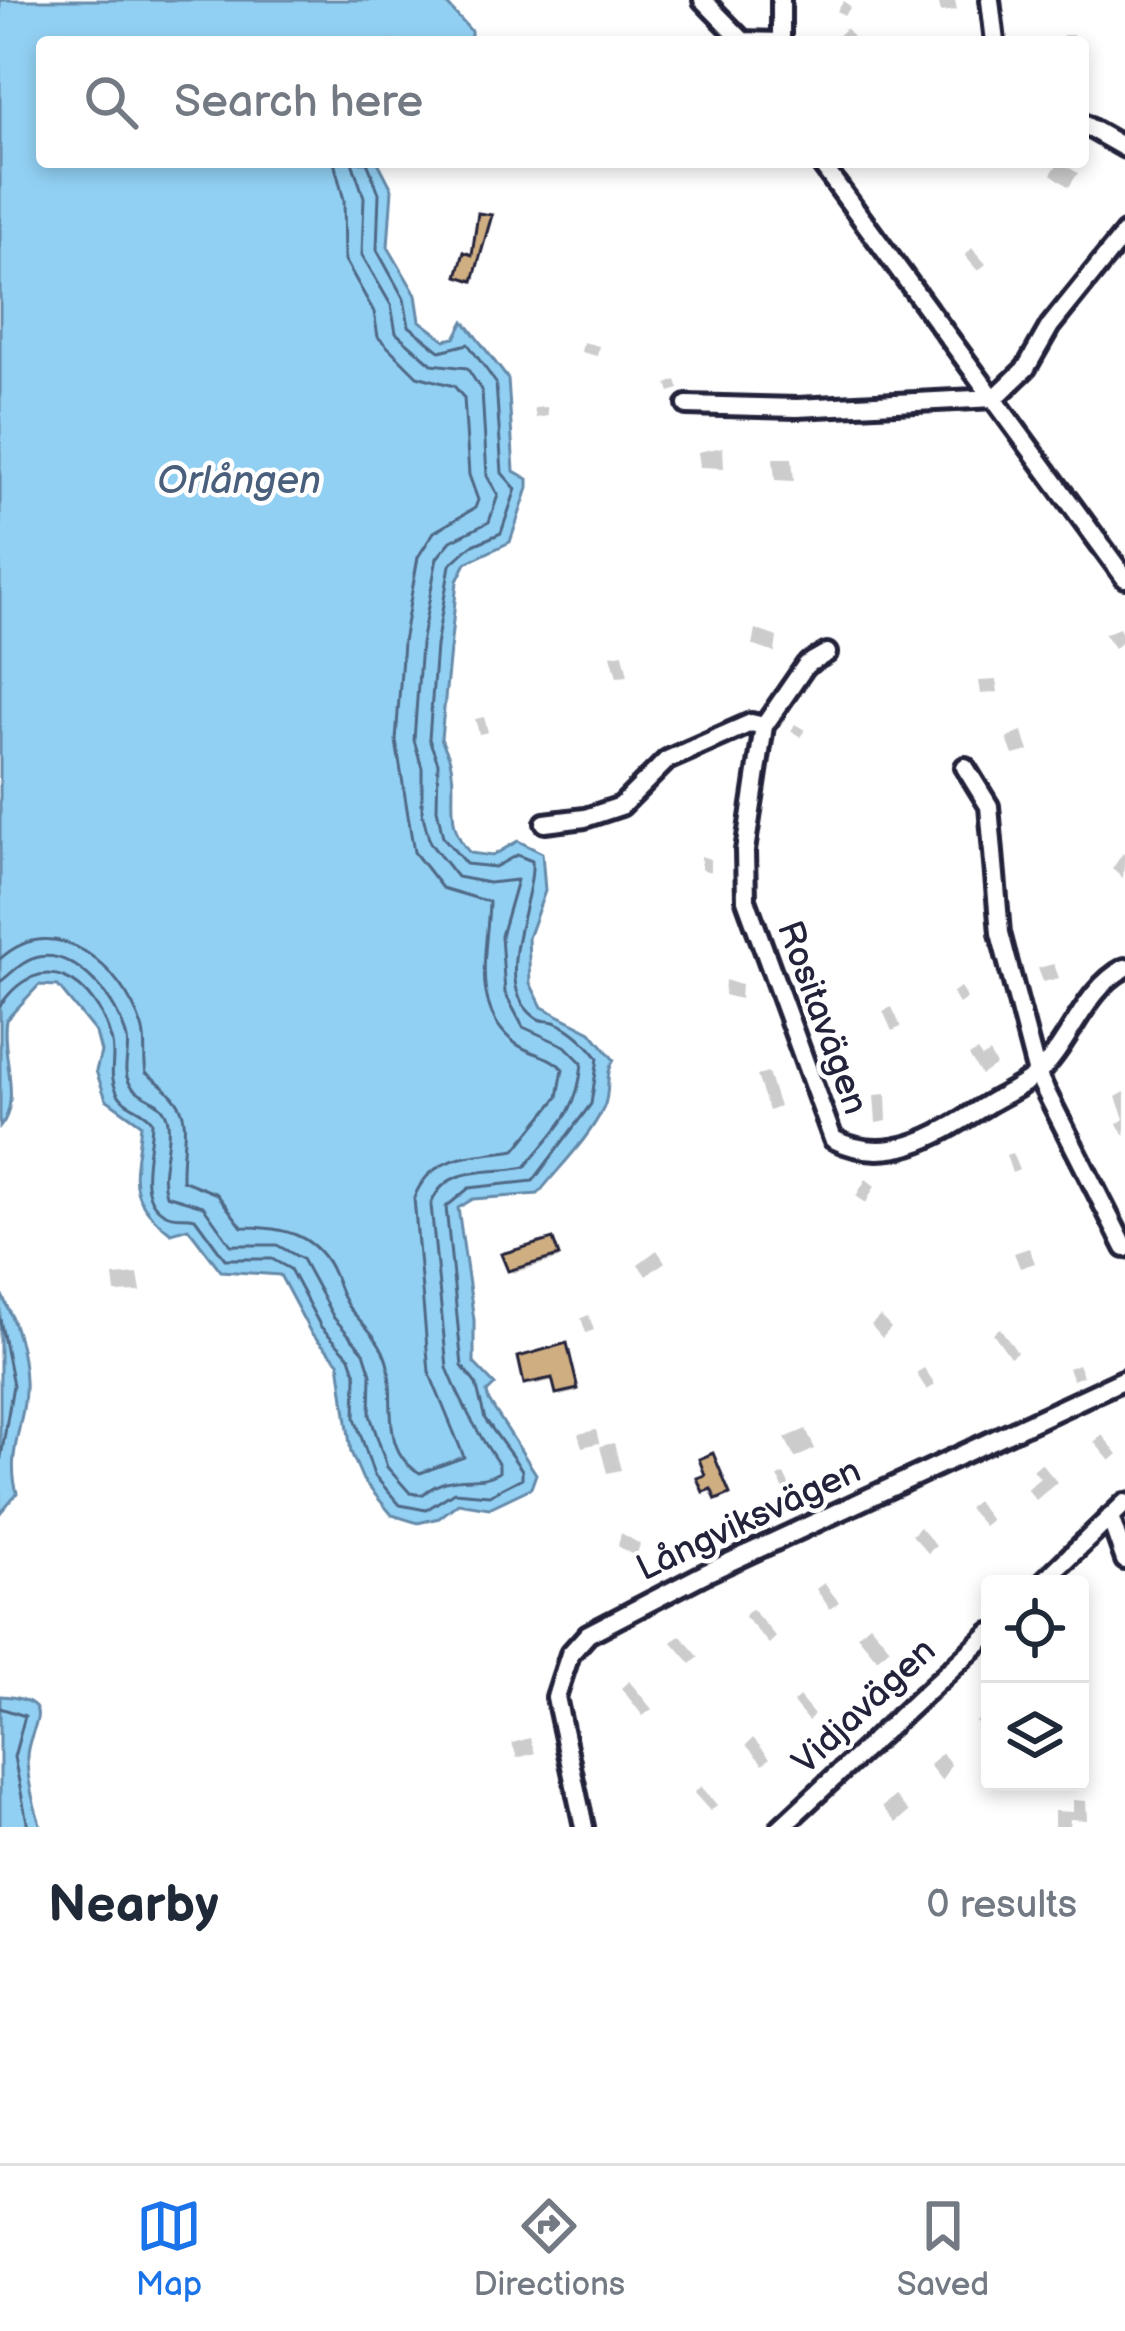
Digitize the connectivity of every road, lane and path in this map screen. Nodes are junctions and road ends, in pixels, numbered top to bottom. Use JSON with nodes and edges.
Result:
{"nodes":[{"id":1,"x":703,"y":0,"type":"edge"},
{"id":2,"x":781,"y":0,"type":"edge"},
{"id":3,"x":990,"y":0,"type":"edge"},
{"id":4,"x":738,"y":36,"type":"edge"},
{"id":5,"x":781,"y":36,"type":"edge"},
{"id":6,"x":994,"y":36,"type":"edge"},
{"id":7,"x":1089,"y":127,"type":"edge"},
{"id":8,"x":1125,"y":148,"type":"edge"},
{"id":9,"x":824,"y":168,"type":"edge"},
{"id":10,"x":1125,"y":233,"type":"edge"},
{"id":11,"x":995,"y":398,"type":"junction"},
{"id":12,"x":687,"y":405,"type":"dead end"},
{"id":13,"x":1125,"y":578,"type":"edge"},
{"id":14,"x":827,"y":653,"type":"dead end"},
{"id":15,"x":764,"y":726,"type":"junction"},
{"id":16,"x":964,"y":767,"type":"dead end"},
{"id":17,"x":545,"y":823,"type":"dead end"},
{"id":18,"x":1125,"y":968,"type":"edge"},
{"id":19,"x":1037,"y":1074,"type":"junction"},
{"id":20,"x":1125,"y":1248,"type":"edge"},
{"id":21,"x":1125,"y":1379,"type":"edge"},
{"id":22,"x":1125,"y":1503,"type":"edge"},
{"id":23,"x":1110,"y":1517,"type":"junction"},
{"id":24,"x":1125,"y":1560,"type":"edge"},
{"id":25,"x":1050,"y":1575,"type":"edge"},
{"id":26,"x":981,"y":1641,"type":"edge"},
{"id":27,"x":584,"y":1827,"type":"edge"},
{"id":28,"x":782,"y":1827,"type":"edge"}],
"edges":[{"from":1,"to":4,"type":"street"},
{"from":2,"to":5,"type":"street"},
{"from":3,"to":6,"type":"street"},
{"from":7,"to":8,"type":"street"},
{"from":9,"to":11,"type":"street"},
{"from":10,"to":11,"type":"street"},
{"from":11,"to":12,"type":"street"},
{"from":11,"to":13,"type":"street"},
{"from":14,"to":15,"type":"street","name":"Rositavägen"},
{"from":15,"to":17,"type":"street"},
{"from":15,"to":19,"type":"street","name":"Rositavägen"},
{"from":16,"to":19,"type":"street"},
{"from":18,"to":19,"type":"street","name":"Rositavägen"},
{"from":19,"to":20,"type":"street"},
{"from":21,"to":27,"type":"street","name":"Långviksvägen"},
{"from":22,"to":23,"type":"street"},
{"from":23,"to":24,"type":"street"},
{"from":23,"to":25,"type":"street"},
{"from":26,"to":28,"type":"street","name":"Vidjavägen"}]}
